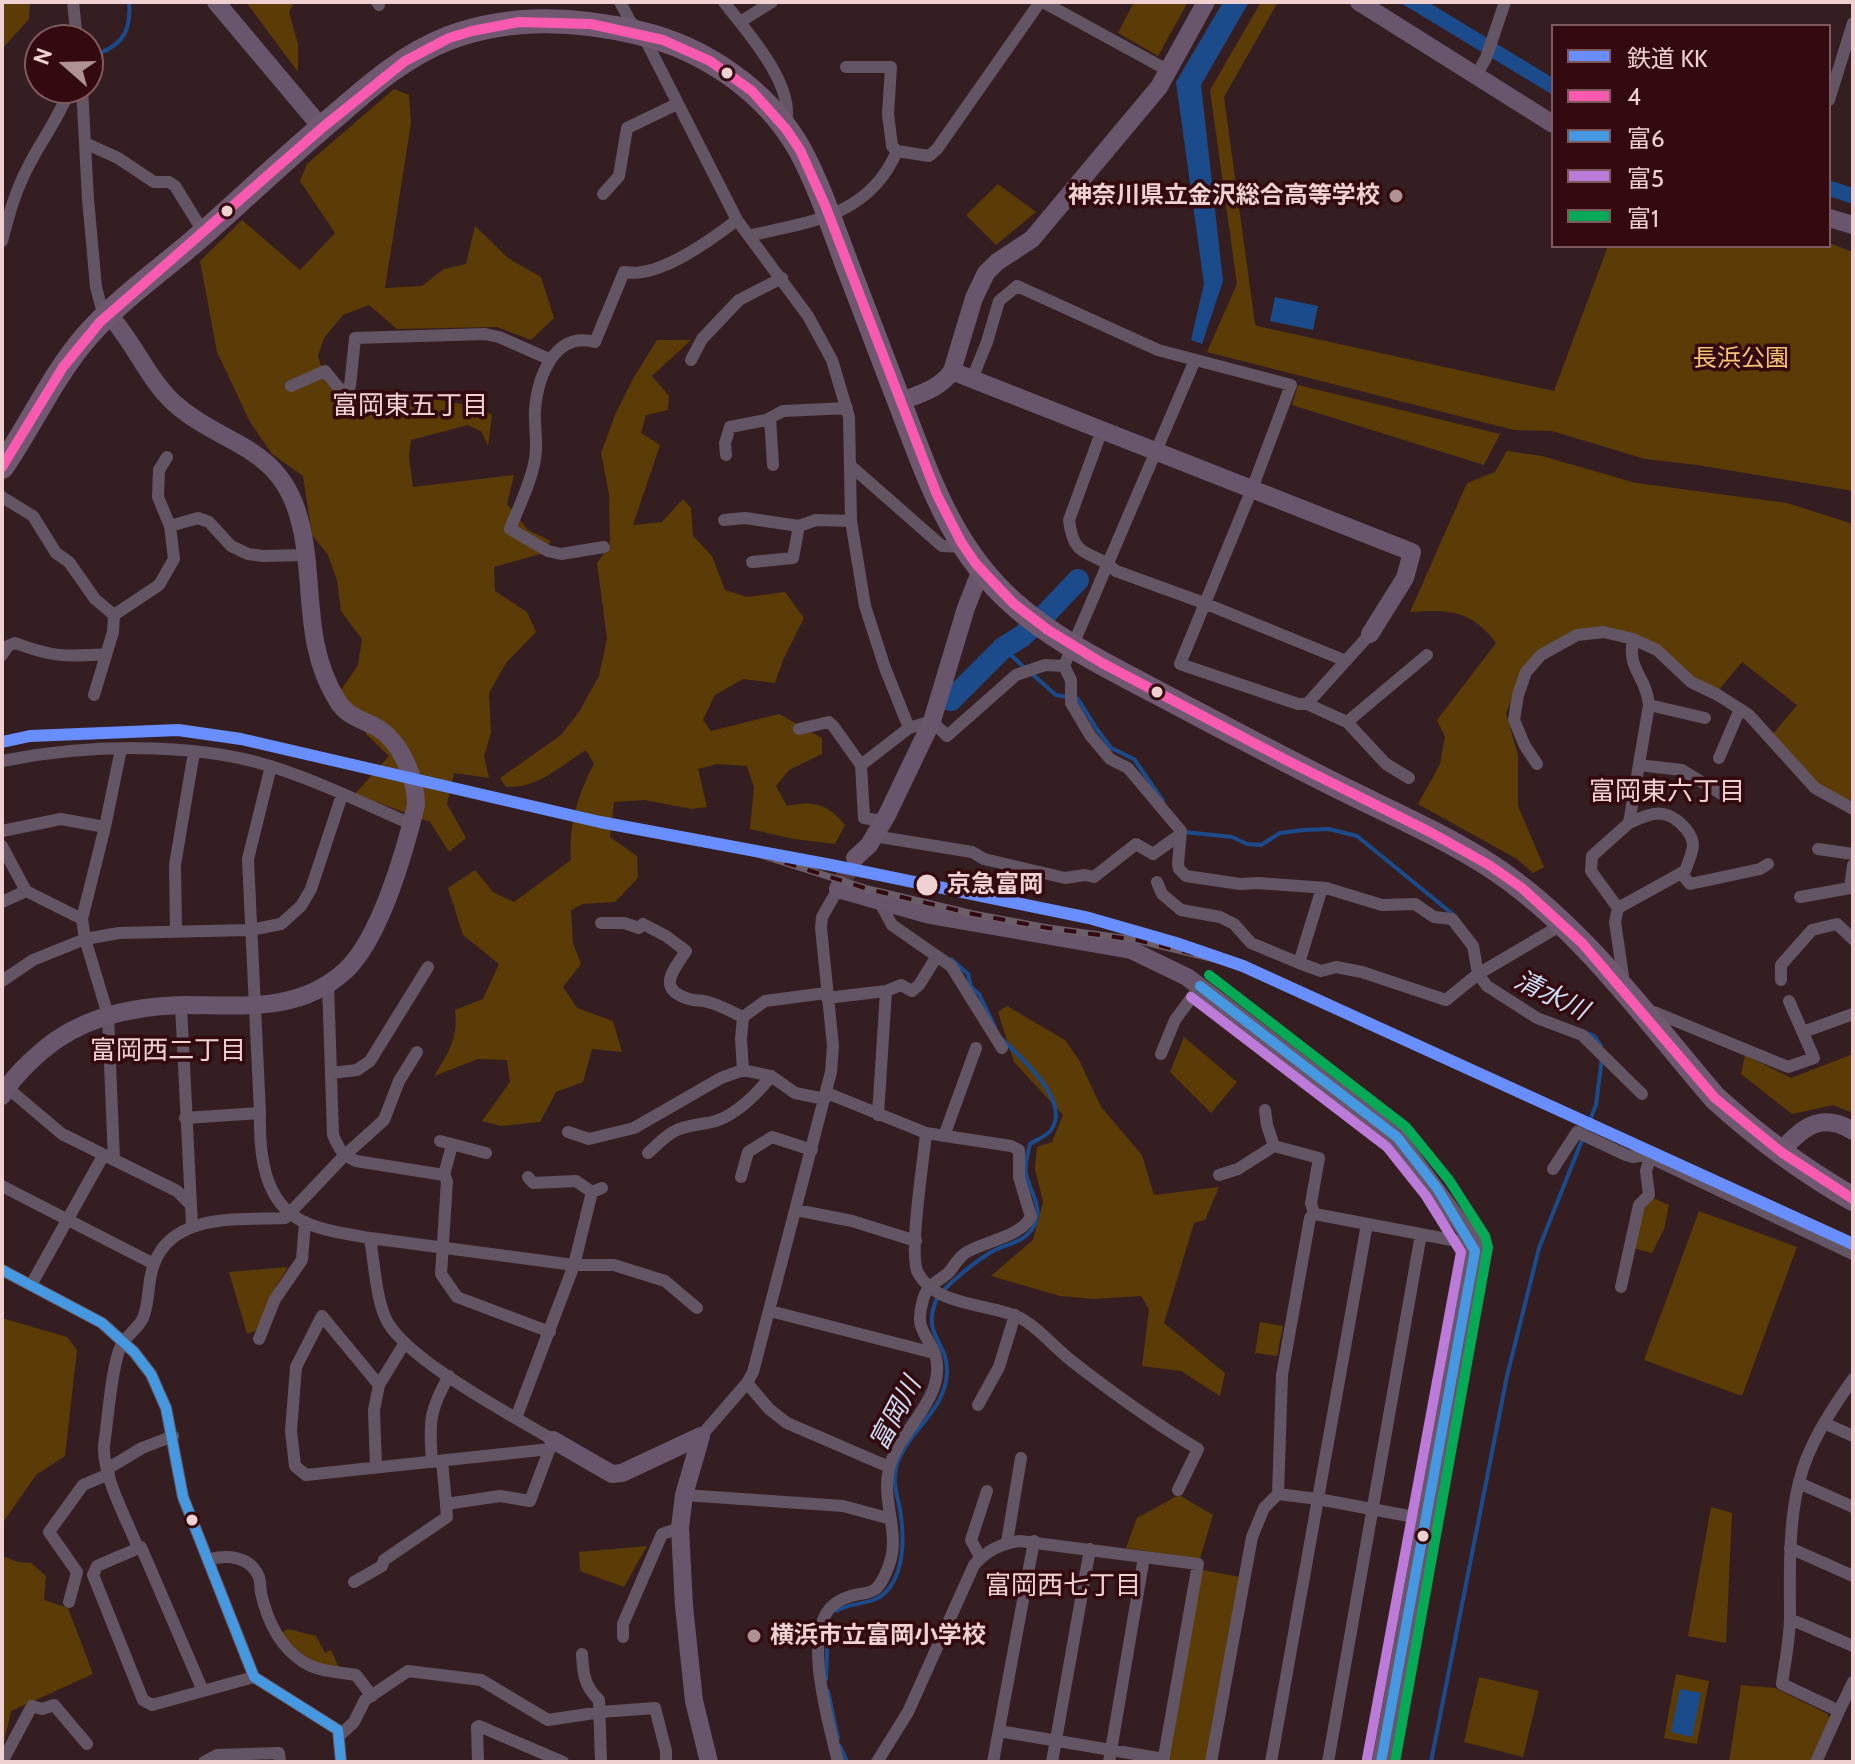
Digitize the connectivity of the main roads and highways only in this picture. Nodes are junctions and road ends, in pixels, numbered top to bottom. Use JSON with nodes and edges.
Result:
{"nodes":[{"id":1,"x":6,"y":455,"type":"edge"},
{"id":2,"x":1853,"y":1199,"type":"edge"}],
"edges":[{"from":1,"to":2,"type":"highway"}]}
